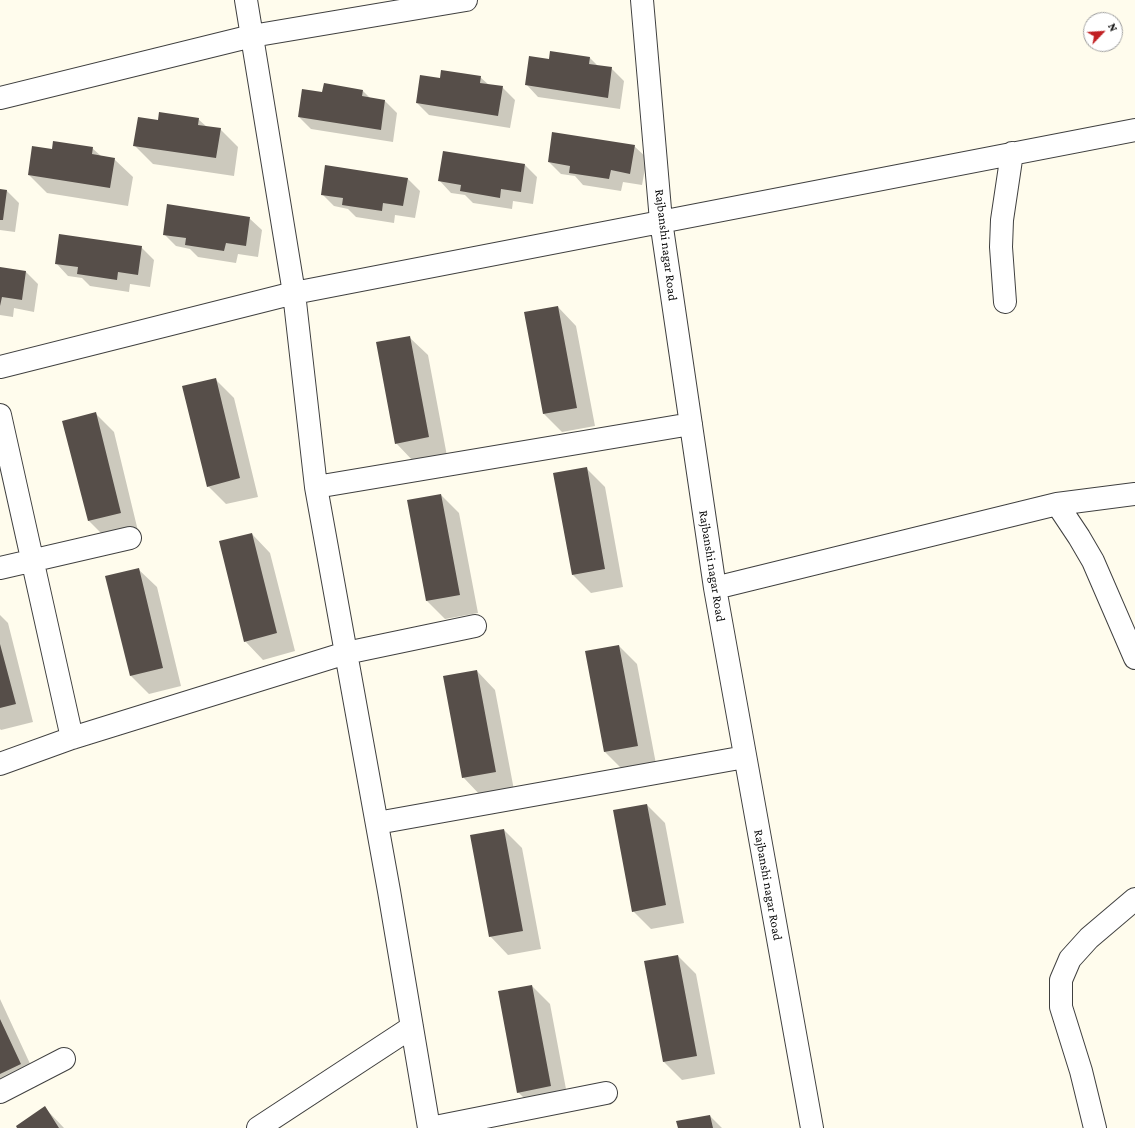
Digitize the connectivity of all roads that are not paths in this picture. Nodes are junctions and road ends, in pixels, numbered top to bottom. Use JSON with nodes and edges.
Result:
{"nodes":[{"id":1,"x":246,"y":0,"type":"edge"},
{"id":2,"x":466,"y":0,"type":"edge"},
{"id":3,"x":642,"y":0,"type":"edge"},
{"id":4,"x":252,"y":36,"type":"junction"},
{"id":5,"x":0,"y":98,"type":"edge"},
{"id":6,"x":1135,"y":130,"type":"edge"},
{"id":7,"x":1012,"y":153,"type":"junction"},
{"id":8,"x":662,"y":221,"type":"junction"},
{"id":9,"x":294,"y":293,"type":"junction"},
{"id":10,"x":1005,"y":302,"type":"dead end"},
{"id":11,"x":0,"y":367,"type":"edge"},
{"id":12,"x":0,"y":416,"type":"edge"},
{"id":13,"x":691,"y":424,"type":"junction"},
{"id":14,"x":316,"y":487,"type":"junction"},
{"id":15,"x":1135,"y":494,"type":"edge"},
{"id":16,"x":1057,"y":504,"type":"junction"},
{"id":17,"x":130,"y":538,"type":"dead end"},
{"id":18,"x":33,"y":560,"type":"junction"},
{"id":19,"x":0,"y":568,"type":"edge"},
{"id":20,"x":715,"y":588,"type":"junction"},
{"id":21,"x":475,"y":626,"type":"dead end"},
{"id":22,"x":1129,"y":626,"type":"edge"},
{"id":23,"x":346,"y":653,"type":"junction"},
{"id":24,"x":1135,"y":658,"type":"edge"},
{"id":25,"x":72,"y":738,"type":"junction"},
{"id":26,"x":745,"y":757,"type":"junction"},
{"id":27,"x":0,"y":764,"type":"edge"},
{"id":28,"x":377,"y":823,"type":"junction"},
{"id":29,"x":1135,"y":899,"type":"edge"},
{"id":30,"x":412,"y":1027,"type":"junction"},
{"id":31,"x":64,"y":1059,"type":"dead end"},
{"id":32,"x":0,"y":1092,"type":"edge"},
{"id":33,"x":606,"y":1092,"type":"dead end"},
{"id":34,"x":258,"y":1128,"type":"edge"},
{"id":35,"x":429,"y":1128,"type":"edge"},
{"id":36,"x":812,"y":1128,"type":"edge"},
{"id":37,"x":1095,"y":1128,"type":"edge"}],
"edges":[{"from":1,"to":4,"type":"street"},
{"from":2,"to":4,"type":"street"},
{"from":3,"to":8,"type":"street","name":"Rajbanshi nagar Road"},
{"from":4,"to":5,"type":"street"},
{"from":4,"to":9,"type":"street"},
{"from":6,"to":7,"type":"street"},
{"from":7,"to":8,"type":"street"},
{"from":7,"to":10,"type":"street"},
{"from":8,"to":9,"type":"street"},
{"from":8,"to":13,"type":"street","name":"Rajbanshi nagar Road"},
{"from":9,"to":11,"type":"street"},
{"from":9,"to":14,"type":"street"},
{"from":12,"to":18,"type":"street"},
{"from":13,"to":14,"type":"street"},
{"from":13,"to":20,"type":"street","name":"Rajbanshi nagar Road"},
{"from":14,"to":23,"type":"street"},
{"from":15,"to":16,"type":"street"},
{"from":16,"to":20,"type":"street"},
{"from":16,"to":22,"type":"street"},
{"from":17,"to":18,"type":"street"},
{"from":18,"to":19,"type":"street"},
{"from":18,"to":25,"type":"street"},
{"from":20,"to":26,"type":"street","name":"Rajbanshi nagar Road"},
{"from":21,"to":23,"type":"street"},
{"from":22,"to":24,"type":"street"},
{"from":23,"to":25,"type":"street"},
{"from":23,"to":28,"type":"street"},
{"from":25,"to":27,"type":"street"},
{"from":26,"to":28,"type":"street"},
{"from":26,"to":36,"type":"street","name":"Rajbanshi nagar Road"},
{"from":28,"to":30,"type":"street"},
{"from":29,"to":37,"type":"street"},
{"from":30,"to":34,"type":"street"},
{"from":30,"to":35,"type":"street"},
{"from":31,"to":32,"type":"street"},
{"from":33,"to":35,"type":"street"}]}
